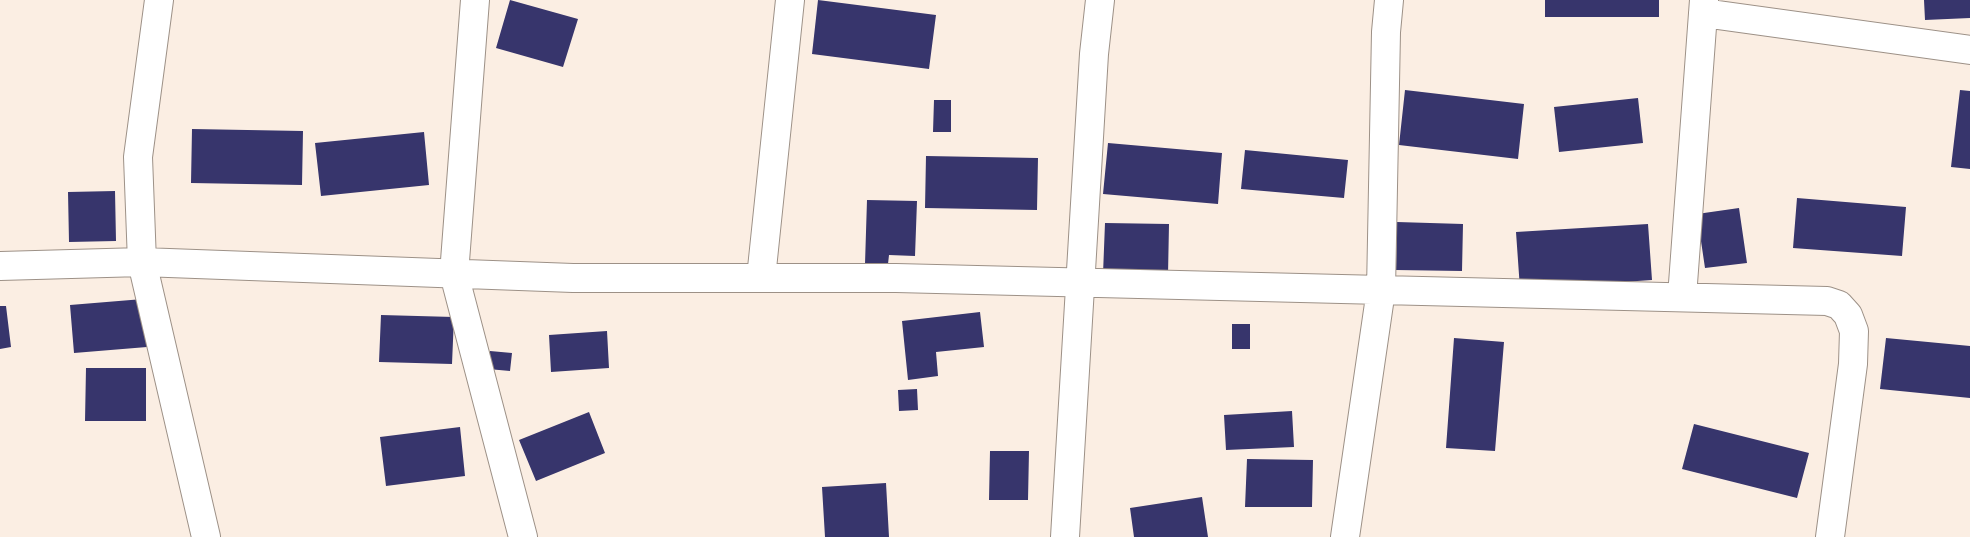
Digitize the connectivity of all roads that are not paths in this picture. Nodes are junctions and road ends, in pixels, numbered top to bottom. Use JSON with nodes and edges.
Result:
{"nodes":[{"id":1,"x":159,"y":0,"type":"edge"},
{"id":2,"x":475,"y":0,"type":"edge"},
{"id":3,"x":790,"y":0,"type":"edge"},
{"id":4,"x":1100,"y":0,"type":"edge"},
{"id":5,"x":1389,"y":0,"type":"edge"},
{"id":6,"x":1703,"y":6,"type":"edge"},
{"id":7,"x":1970,"y":50,"type":"edge"},
{"id":8,"x":142,"y":262,"type":"junction"},
{"id":9,"x":0,"y":266,"type":"edge"},
{"id":10,"x":454,"y":274,"type":"junction"},
{"id":11,"x":761,"y":278,"type":"junction"},
{"id":12,"x":1080,"y":282,"type":"junction"},
{"id":13,"x":1381,"y":290,"type":"junction"},
{"id":14,"x":1682,"y":297,"type":"junction"},
{"id":15,"x":206,"y":537,"type":"edge"},
{"id":16,"x":523,"y":537,"type":"edge"},
{"id":17,"x":1065,"y":537,"type":"edge"},
{"id":18,"x":1345,"y":537,"type":"edge"},
{"id":19,"x":1830,"y":537,"type":"edge"}],
"edges":[{"from":1,"to":8,"type":"street"},
{"from":2,"to":10,"type":"street"},
{"from":3,"to":11,"type":"street"},
{"from":4,"to":12,"type":"street"},
{"from":5,"to":13,"type":"street"},
{"from":6,"to":7,"type":"street"},
{"from":6,"to":14,"type":"street"},
{"from":8,"to":9,"type":"street"},
{"from":8,"to":10,"type":"street"},
{"from":8,"to":15,"type":"street"},
{"from":10,"to":11,"type":"street"},
{"from":10,"to":16,"type":"street"},
{"from":11,"to":12,"type":"street"},
{"from":12,"to":13,"type":"street"},
{"from":12,"to":17,"type":"street"},
{"from":13,"to":14,"type":"street"},
{"from":13,"to":18,"type":"street"},
{"from":14,"to":19,"type":"street"}]}
